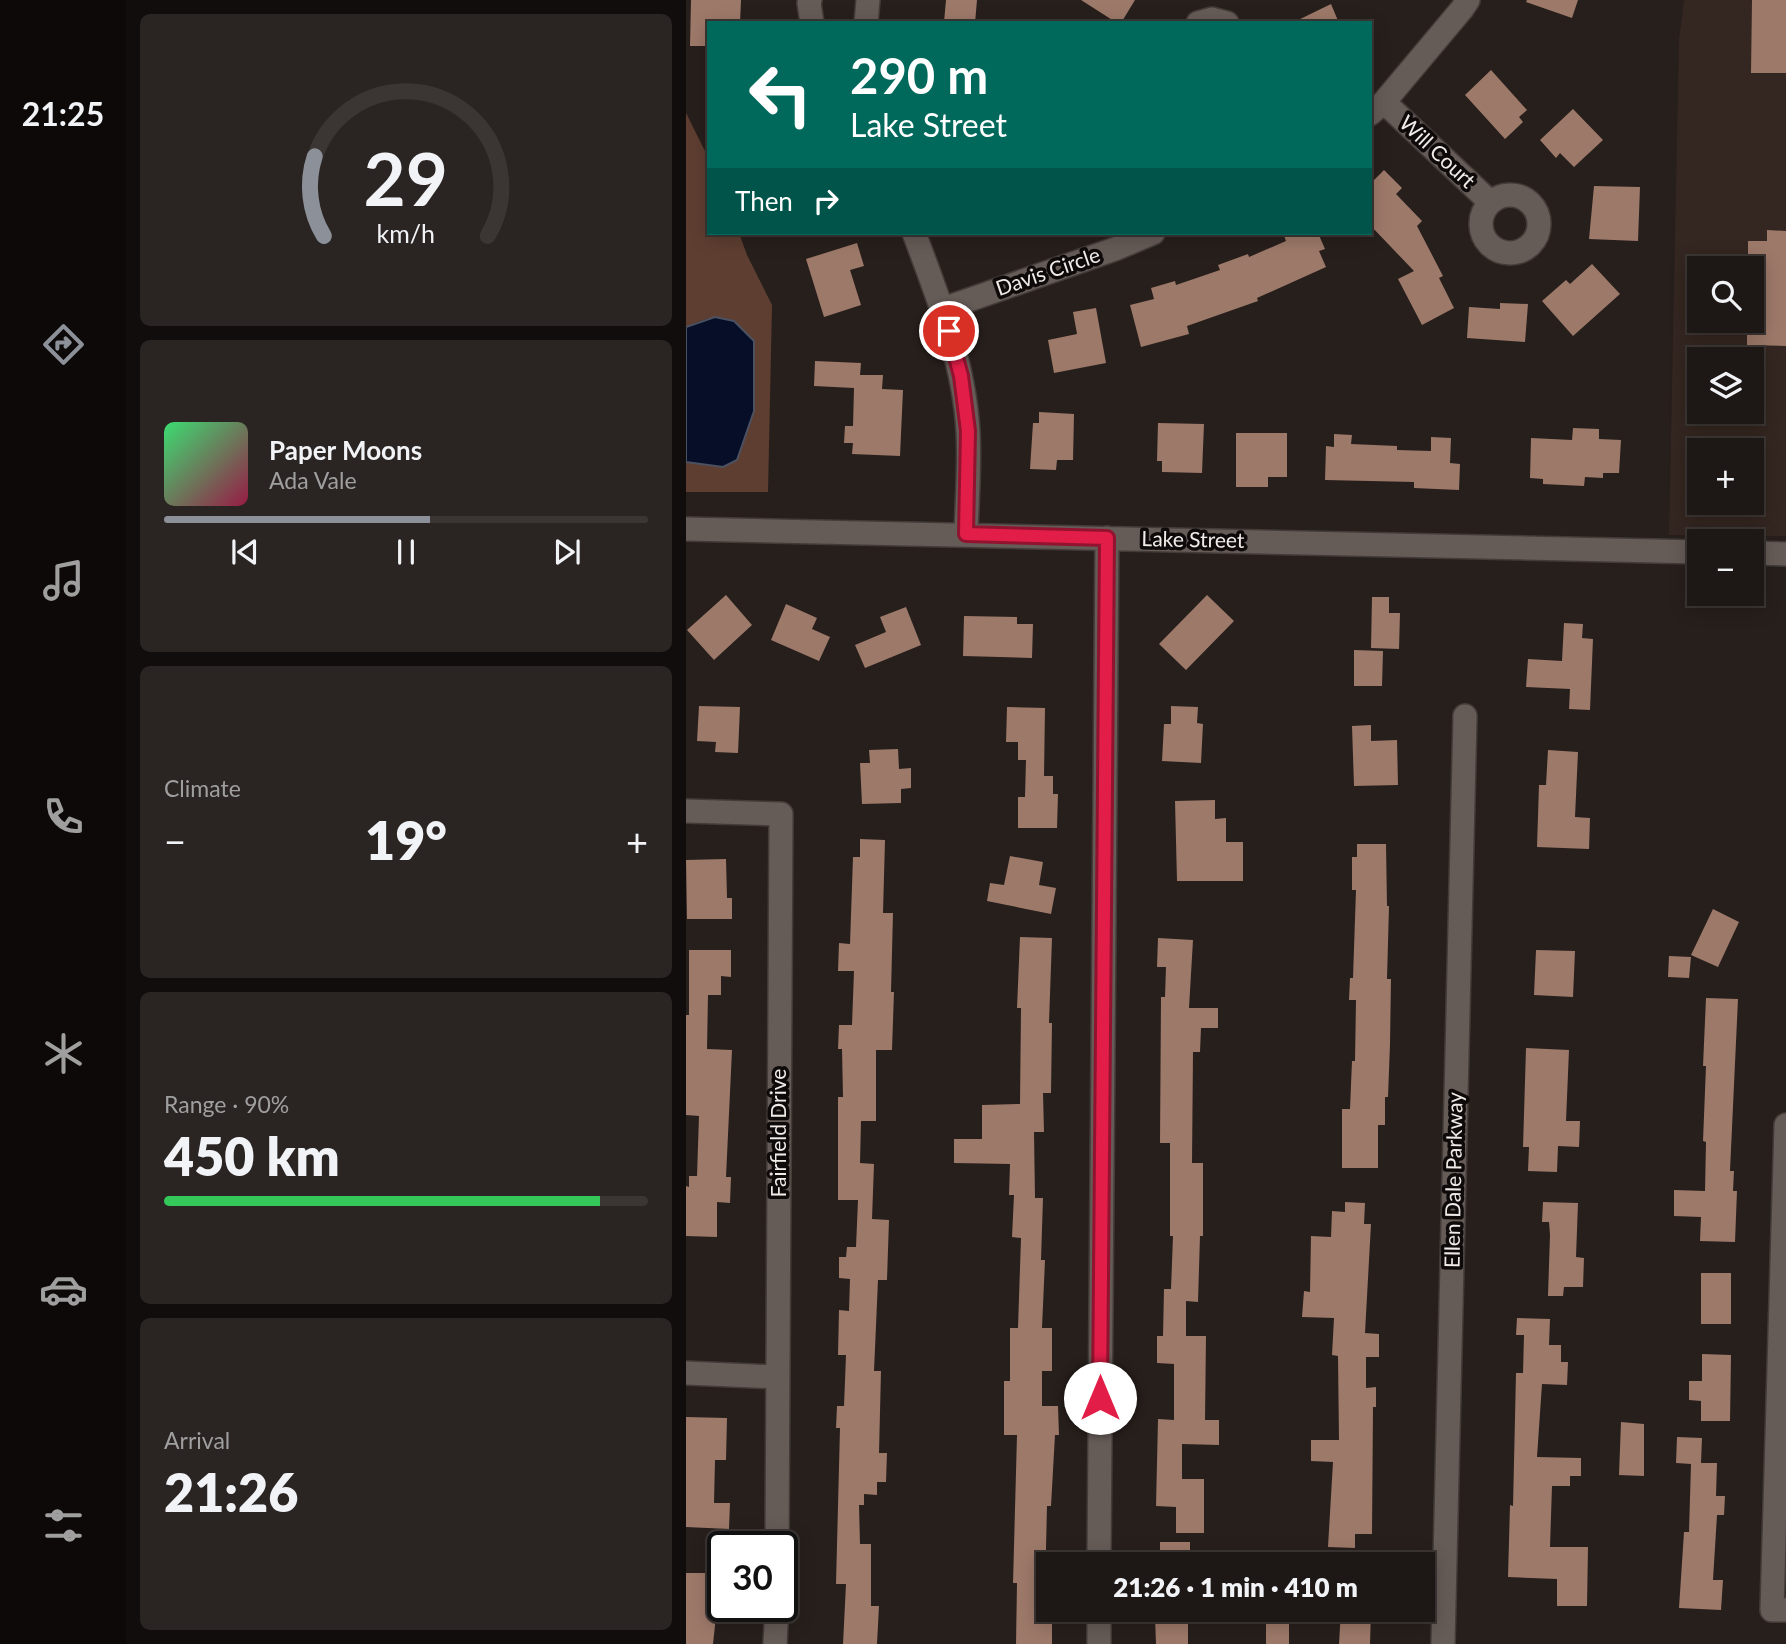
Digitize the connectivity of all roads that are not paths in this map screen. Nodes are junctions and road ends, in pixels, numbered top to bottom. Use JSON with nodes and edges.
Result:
{"nodes":[{"id":1,"x":810,"y":0,"type":"edge"},
{"id":2,"x":868,"y":0,"type":"edge"},
{"id":3,"x":1468,"y":0,"type":"edge"},
{"id":4,"x":812,"y":21,"type":"edge"},
{"id":5,"x":866,"y":21,"type":"edge"},
{"id":6,"x":1377,"y":108,"type":"edge"},
{"id":7,"x":1490,"y":202,"type":"dead end"},
{"id":8,"x":915,"y":235,"type":"edge"},
{"id":9,"x":1148,"y":235,"type":"edge"},
{"id":10,"x":943,"y":309,"type":"junction"},
{"id":11,"x":686,"y":529,"type":"edge"},
{"id":12,"x":966,"y":534,"type":"junction"},
{"id":13,"x":1107,"y":538,"type":"junction"},
{"id":14,"x":1687,"y":552,"type":"edge"},
{"id":15,"x":1764,"y":553,"type":"edge"},
{"id":16,"x":1786,"y":554,"type":"edge"},
{"id":17,"x":1465,"y":716,"type":"dead end"},
{"id":18,"x":686,"y":811,"type":"edge"},
{"id":19,"x":1786,"y":1125,"type":"edge"},
{"id":20,"x":686,"y":1373,"type":"edge"},
{"id":21,"x":777,"y":1377,"type":"junction"},
{"id":22,"x":777,"y":1531,"type":"edge"},
{"id":23,"x":1099,"y":1552,"type":"edge"},
{"id":24,"x":1786,"y":1610,"type":"edge"},
{"id":25,"x":776,"y":1622,"type":"edge"},
{"id":26,"x":1099,"y":1622,"type":"edge"},
{"id":27,"x":775,"y":1644,"type":"edge"},
{"id":28,"x":1098,"y":1644,"type":"edge"},
{"id":29,"x":1443,"y":1644,"type":"edge"}],
"edges":[{"from":1,"to":4,"type":"street"},
{"from":2,"to":5,"type":"street"},
{"from":3,"to":6,"type":"street"},
{"from":6,"to":7,"type":"street","name":"Will Court"},
{"from":8,"to":10,"type":"street"},
{"from":9,"to":10,"type":"street","name":"Davis Circle"},
{"from":10,"to":12,"type":"street"},
{"from":11,"to":12,"type":"street","name":"Lake Street"},
{"from":12,"to":13,"type":"street","name":"Lake Street"},
{"from":13,"to":14,"type":"street","name":"Lake Street"},
{"from":13,"to":23,"type":"street"},
{"from":15,"to":16,"type":"street"},
{"from":17,"to":29,"type":"street","name":"Ellen Dale Parkway"},
{"from":18,"to":21,"type":"street","name":"Fairfield Drive"},
{"from":19,"to":24,"type":"street"},
{"from":20,"to":21,"type":"street"},
{"from":21,"to":22,"type":"street","name":"Fairfield Drive"},
{"from":25,"to":27,"type":"street"},
{"from":26,"to":28,"type":"street"}]}
